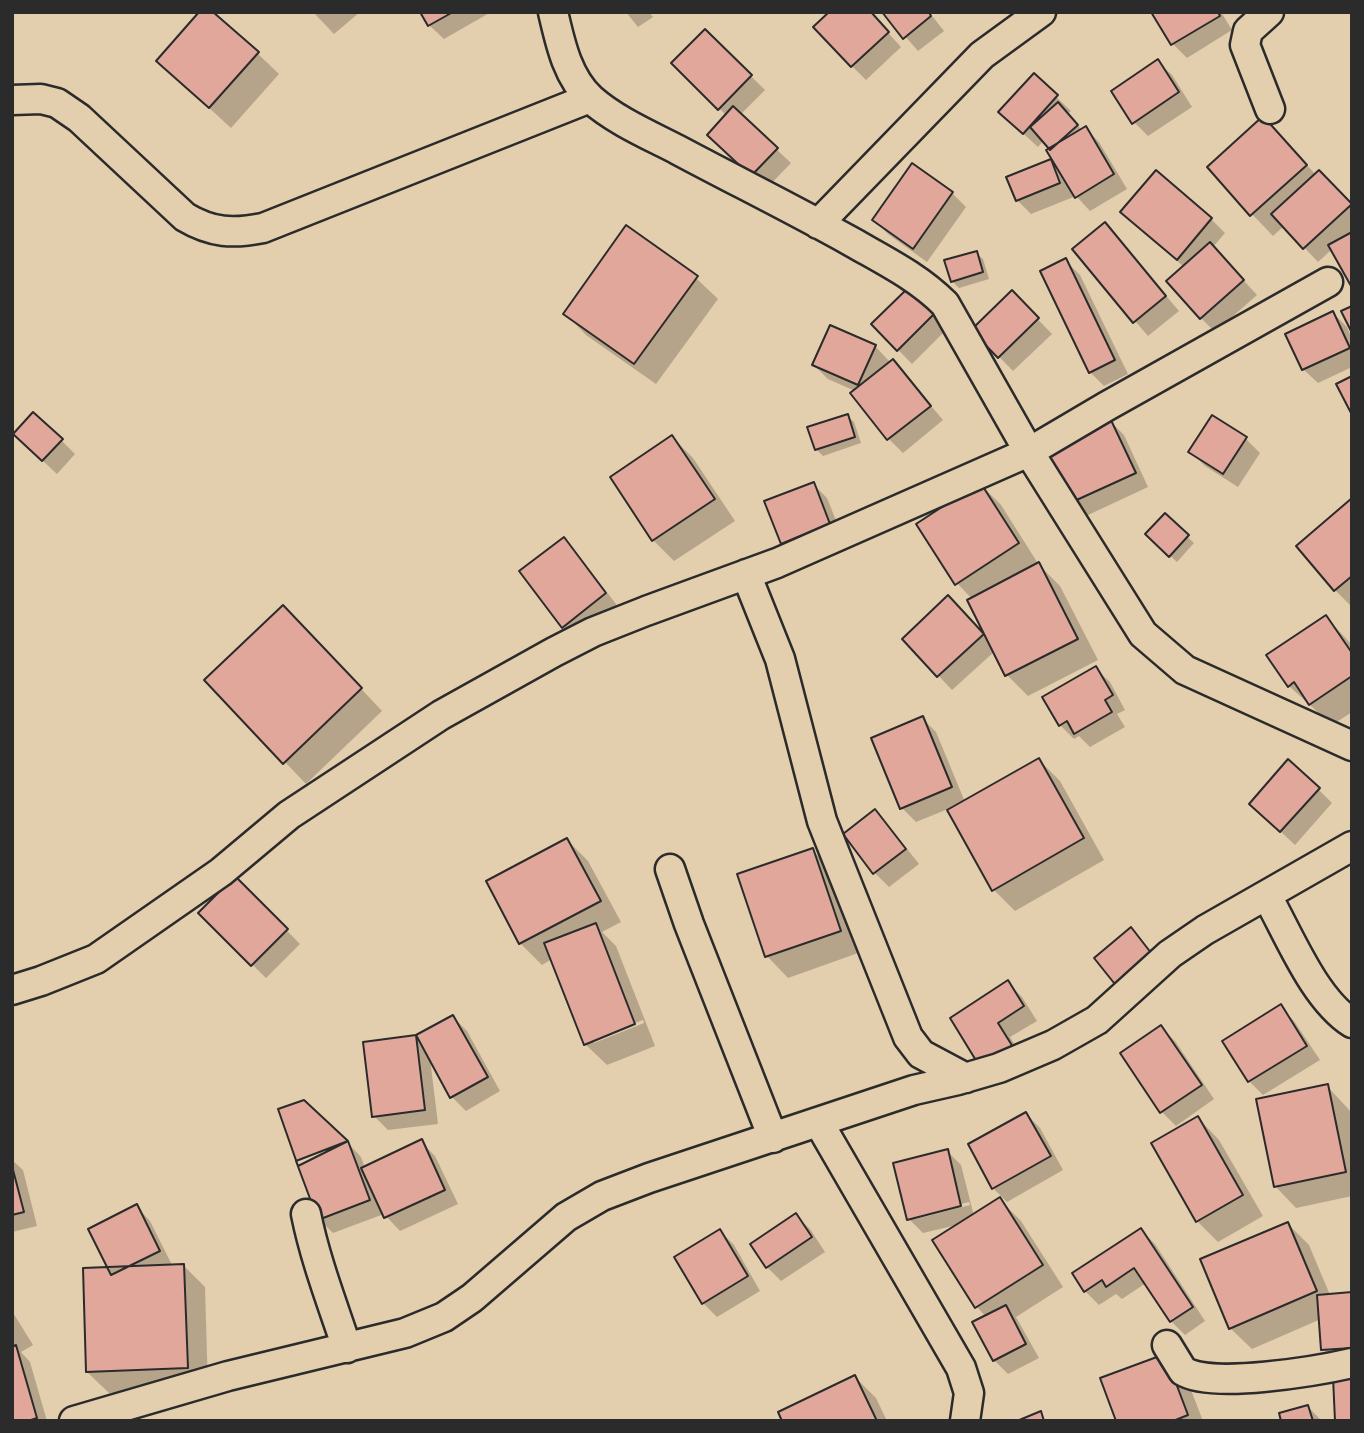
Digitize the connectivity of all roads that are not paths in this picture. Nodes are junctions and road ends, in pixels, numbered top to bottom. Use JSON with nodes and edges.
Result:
{"nodes":[{"id":1,"x":553,"y":12,"type":"edge"},
{"id":2,"x":1041,"y":12,"type":"edge"},
{"id":3,"x":1269,"y":12,"type":"edge"},
{"id":4,"x":590,"y":98,"type":"junction"},
{"id":5,"x":12,"y":100,"type":"edge"},
{"id":6,"x":1270,"y":108,"type":"dead end"},
{"id":7,"x":818,"y":224,"type":"junction"},
{"id":8,"x":1328,"y":282,"type":"dead end"},
{"id":9,"x":1029,"y":452,"type":"junction"},
{"id":10,"x":746,"y":574,"type":"junction"},
{"id":11,"x":1352,"y":746,"type":"edge"},
{"id":12,"x":1352,"y":846,"type":"edge"},
{"id":13,"x":670,"y":869,"type":"dead end"},
{"id":14,"x":1267,"y":896,"type":"junction"},
{"id":15,"x":12,"y":990,"type":"edge"},
{"id":16,"x":1352,"y":1023,"type":"edge"},
{"id":17,"x":966,"y":1078,"type":"junction"},
{"id":18,"x":819,"y":1123,"type":"junction"},
{"id":19,"x":773,"y":1138,"type":"junction"},
{"id":20,"x":306,"y":1213,"type":"dead end"},
{"id":21,"x":1167,"y":1345,"type":"dead end"},
{"id":22,"x":347,"y":1348,"type":"junction"},
{"id":23,"x":1352,"y":1363,"type":"edge"},
{"id":24,"x":74,"y":1421,"type":"edge"},
{"id":25,"x":965,"y":1421,"type":"edge"}],
"edges":[{"from":1,"to":4,"type":"street"},
{"from":2,"to":7,"type":"street"},
{"from":3,"to":6,"type":"street"},
{"from":4,"to":5,"type":"street"},
{"from":4,"to":7,"type":"street"},
{"from":7,"to":9,"type":"street"},
{"from":8,"to":9,"type":"street"},
{"from":9,"to":10,"type":"street"},
{"from":9,"to":11,"type":"street"},
{"from":10,"to":15,"type":"street"},
{"from":10,"to":17,"type":"street"},
{"from":12,"to":14,"type":"street"},
{"from":13,"to":19,"type":"street"},
{"from":14,"to":16,"type":"street"},
{"from":14,"to":17,"type":"street"},
{"from":17,"to":18,"type":"street"},
{"from":18,"to":19,"type":"street"},
{"from":18,"to":25,"type":"street"},
{"from":19,"to":22,"type":"street"},
{"from":20,"to":22,"type":"street"},
{"from":21,"to":23,"type":"street"},
{"from":22,"to":24,"type":"street"}]}
